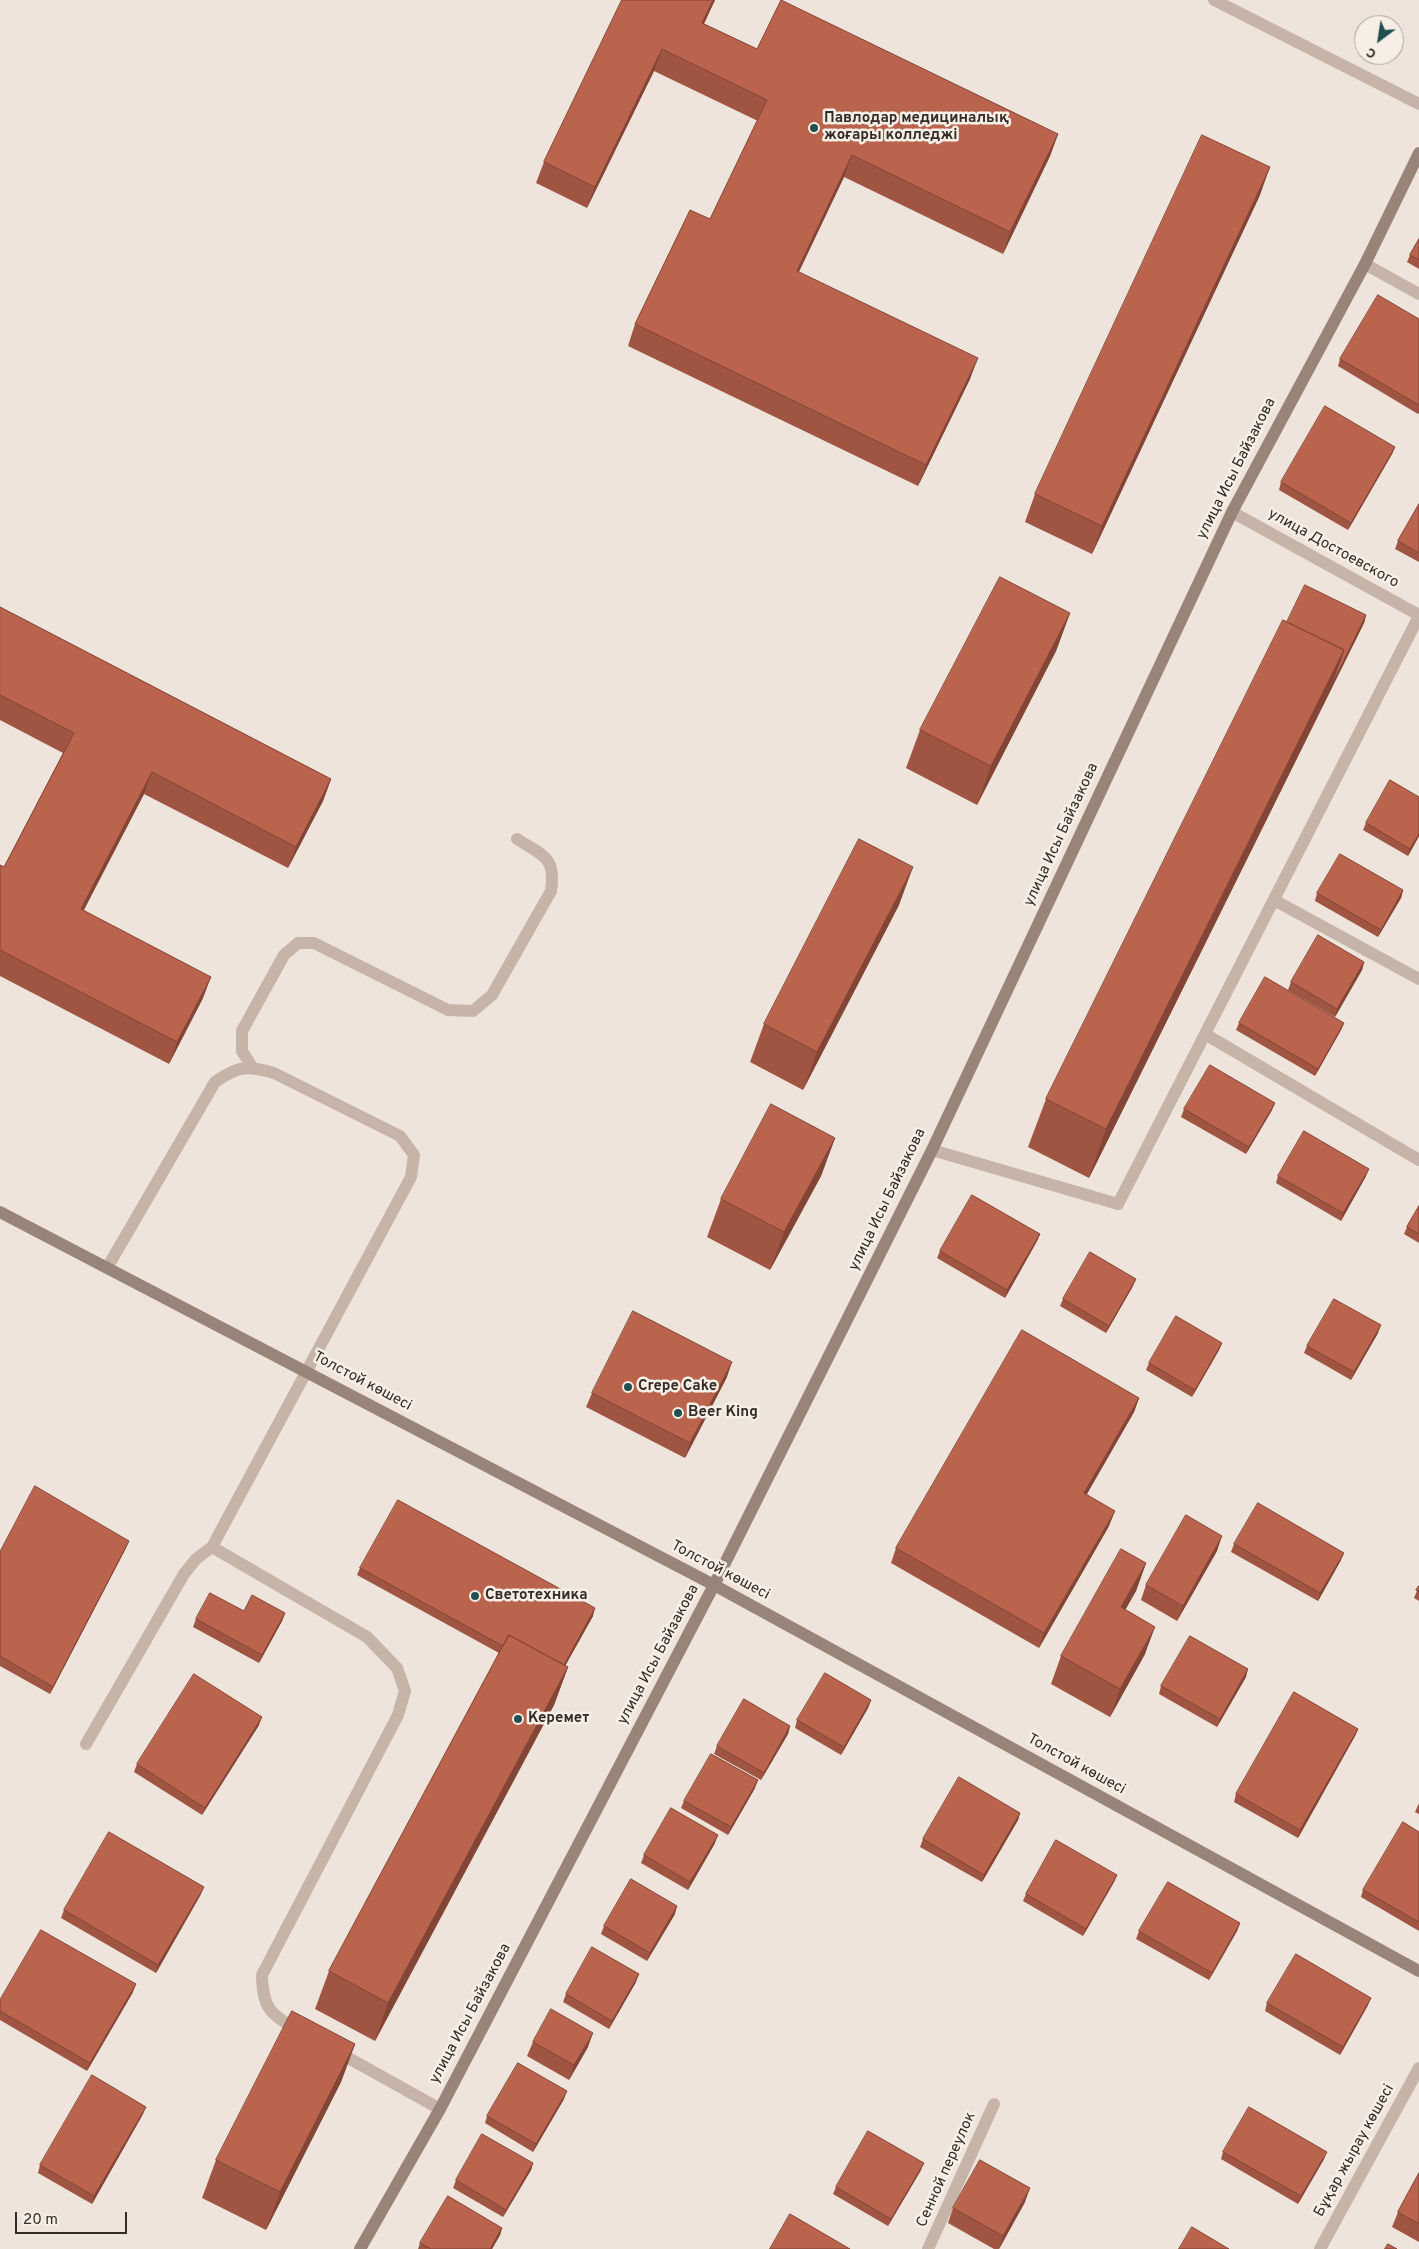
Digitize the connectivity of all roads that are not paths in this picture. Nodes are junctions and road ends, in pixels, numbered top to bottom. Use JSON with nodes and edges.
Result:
{"nodes":[{"id":1,"x":1214,"y":0,"type":"edge"},
{"id":2,"x":1419,"y":104,"type":"edge"},
{"id":3,"x":1419,"y":153,"type":"edge"},
{"id":4,"x":1364,"y":264,"type":"junction"},
{"id":5,"x":1419,"y":294,"type":"edge"},
{"id":6,"x":1232,"y":512,"type":"junction"},
{"id":7,"x":1419,"y":615,"type":"edge"},
{"id":8,"x":517,"y":839,"type":"dead end"},
{"id":9,"x":1274,"y":900,"type":"junction"},
{"id":10,"x":1419,"y":979,"type":"edge"},
{"id":11,"x":1205,"y":1034,"type":"junction"},
{"id":12,"x":252,"y":1067,"type":"junction"},
{"id":13,"x":932,"y":1150,"type":"junction"},
{"id":14,"x":1419,"y":1160,"type":"edge"},
{"id":15,"x":0,"y":1212,"type":"edge"},
{"id":16,"x":107,"y":1268,"type":"junction"},
{"id":17,"x":307,"y":1372,"type":"junction"},
{"id":18,"x":212,"y":1547,"type":"junction"},
{"id":19,"x":714,"y":1585,"type":"junction"},
{"id":20,"x":86,"y":1744,"type":"dead end"},
{"id":21,"x":1419,"y":1971,"type":"edge"},
{"id":22,"x":311,"y":2037,"type":"edge"},
{"id":23,"x":328,"y":2047,"type":"edge"},
{"id":24,"x":1419,"y":2068,"type":"edge"},
{"id":25,"x":994,"y":2104,"type":"dead end"},
{"id":26,"x":440,"y":2109,"type":"junction"},
{"id":27,"x":360,"y":2249,"type":"edge"},
{"id":28,"x":928,"y":2249,"type":"edge"},
{"id":29,"x":1320,"y":2249,"type":"edge"}],
"edges":[{"from":1,"to":2,"type":"street"},
{"from":3,"to":4,"type":"street","name":"улица Исы Байзакова"},
{"from":4,"to":5,"type":"street"},
{"from":4,"to":6,"type":"street","name":"улица Исы Байзакова"},
{"from":6,"to":7,"type":"street","name":"улица Достоевского"},
{"from":6,"to":13,"type":"street","name":"улица Исы Байзакова"},
{"from":7,"to":9,"type":"street"},
{"from":8,"to":12,"type":"street"},
{"from":9,"to":10,"type":"street"},
{"from":9,"to":11,"type":"street"},
{"from":11,"to":13,"type":"street"},
{"from":11,"to":14,"type":"street"},
{"from":12,"to":16,"type":"street"},
{"from":12,"to":17,"type":"street"},
{"from":13,"to":19,"type":"street","name":"улица Исы Байзакова"},
{"from":15,"to":16,"type":"street","name":"Толстой көшесі"},
{"from":16,"to":17,"type":"street","name":"Толстой көшесі"},
{"from":17,"to":18,"type":"street"},
{"from":17,"to":19,"type":"street","name":"Толстой көшесі"},
{"from":18,"to":20,"type":"street"},
{"from":18,"to":22,"type":"street"},
{"from":19,"to":21,"type":"street","name":"Толстой көшесі"},
{"from":19,"to":26,"type":"street","name":"улица Исы Байзакова"},
{"from":23,"to":26,"type":"street"},
{"from":24,"to":29,"type":"street","name":"Бұқар жырау көшесі"},
{"from":25,"to":28,"type":"street","name":"Сенной переулок"},
{"from":26,"to":27,"type":"street","name":"улица Исы Байзакова"}]}
